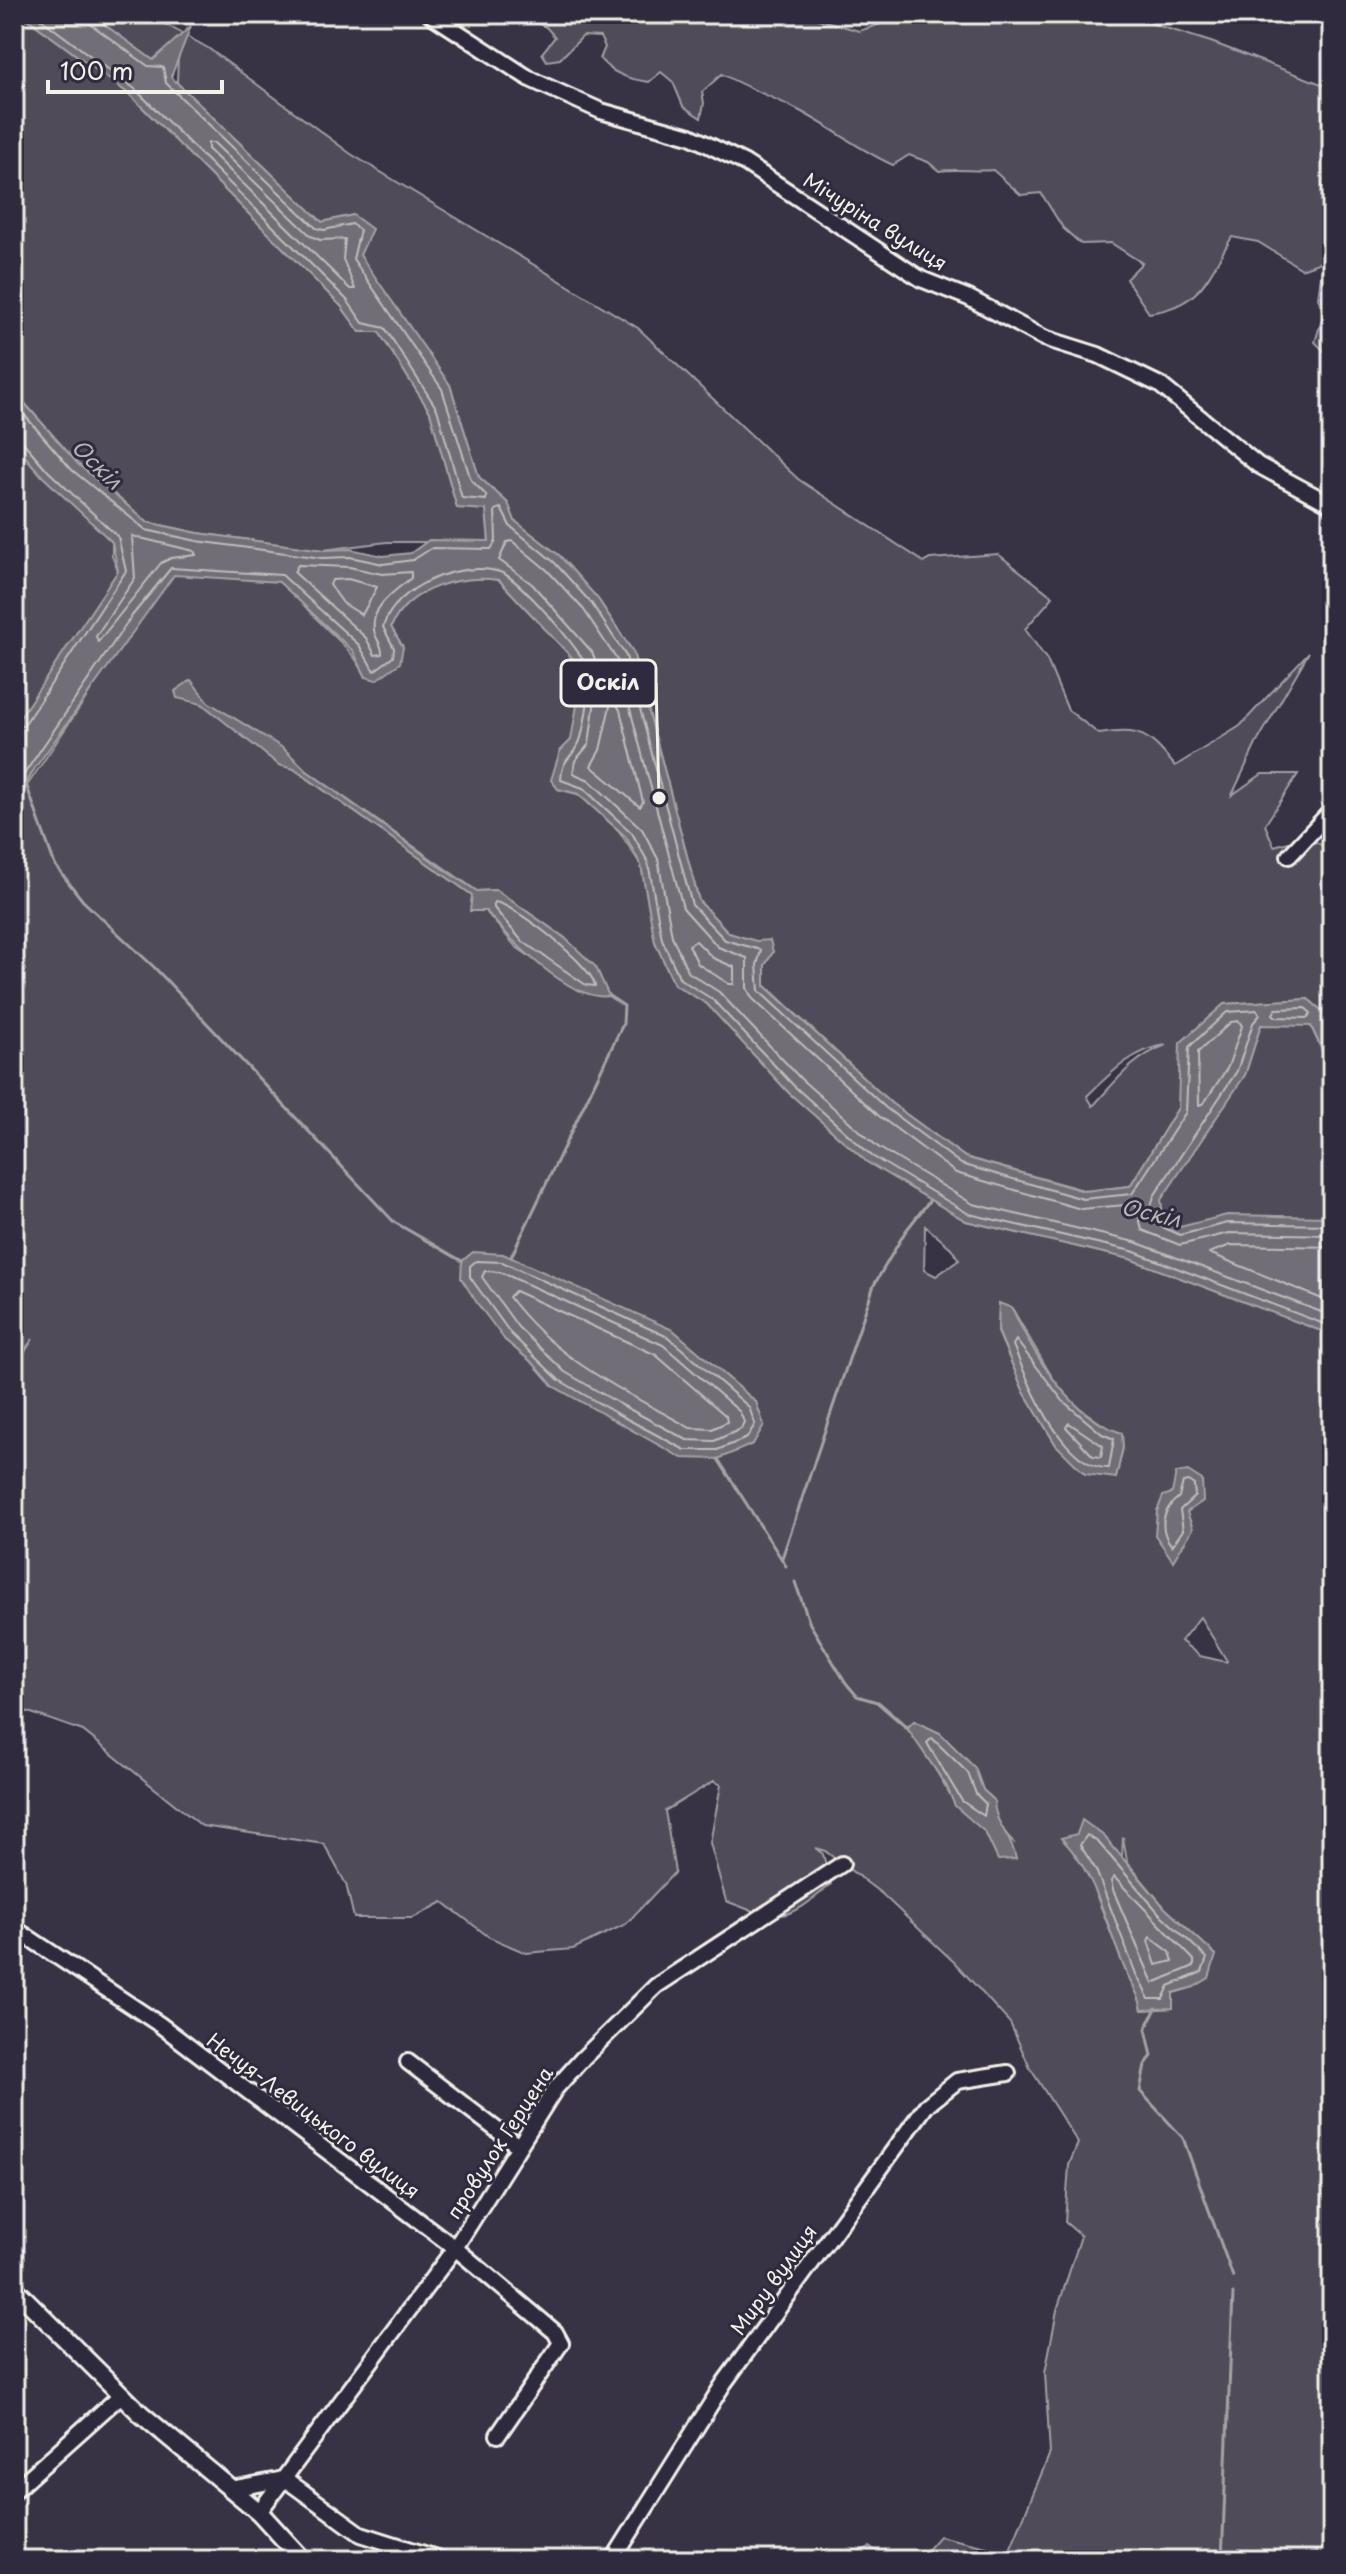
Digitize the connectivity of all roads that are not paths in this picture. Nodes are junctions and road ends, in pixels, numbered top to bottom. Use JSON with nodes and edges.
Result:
{"nodes":[{"id":1,"x":430,"y":14,"type":"edge"},
{"id":2,"x":1332,"y":505,"type":"edge"},
{"id":3,"x":1332,"y":810,"type":"edge"},
{"id":4,"x":1289,"y":856,"type":"dead end"},
{"id":5,"x":842,"y":1864,"type":"dead end"},
{"id":6,"x":14,"y":1928,"type":"edge"},
{"id":7,"x":408,"y":2062,"type":"dead end"},
{"id":8,"x":1008,"y":2073,"type":"dead end"},
{"id":9,"x":518,"y":2146,"type":"junction"},
{"id":10,"x":455,"y":2248,"type":"junction"},
{"id":11,"x":14,"y":2288,"type":"edge"},
{"id":12,"x":121,"y":2395,"type":"junction"},
{"id":13,"x":498,"y":2435,"type":"dead end"},
{"id":14,"x":285,"y":2479,"type":"junction"},
{"id":15,"x":231,"y":2489,"type":"junction"},
{"id":16,"x":14,"y":2491,"type":"edge"},
{"id":17,"x":259,"y":2512,"type":"junction"},
{"id":18,"x":303,"y":2560,"type":"edge"},
{"id":19,"x":443,"y":2560,"type":"edge"},
{"id":20,"x":613,"y":2560,"type":"edge"}],
"edges":[{"from":1,"to":2,"type":"street","name":"Мічуріна вулиця"},
{"from":3,"to":4,"type":"street"},
{"from":5,"to":9,"type":"street","name":"провулок Герцена"},
{"from":6,"to":10,"type":"street","name":"Нечуя-Левицького вулиця"},
{"from":7,"to":9,"type":"street"},
{"from":8,"to":20,"type":"street","name":"Миру вулиця"},
{"from":9,"to":10,"type":"street","name":"провулок Герцена"},
{"from":10,"to":13,"type":"street","name":"Нечуя-Левицького вулиця"},
{"from":10,"to":14,"type":"street","name":"провулок Герцена"},
{"from":11,"to":12,"type":"street"},
{"from":12,"to":15,"type":"street"},
{"from":12,"to":16,"type":"street"},
{"from":14,"to":15,"type":"street"},
{"from":14,"to":17,"type":"street","name":"провулок Герцена"},
{"from":14,"to":19,"type":"street"},
{"from":15,"to":17,"type":"street"},
{"from":17,"to":18,"type":"street"}]}
